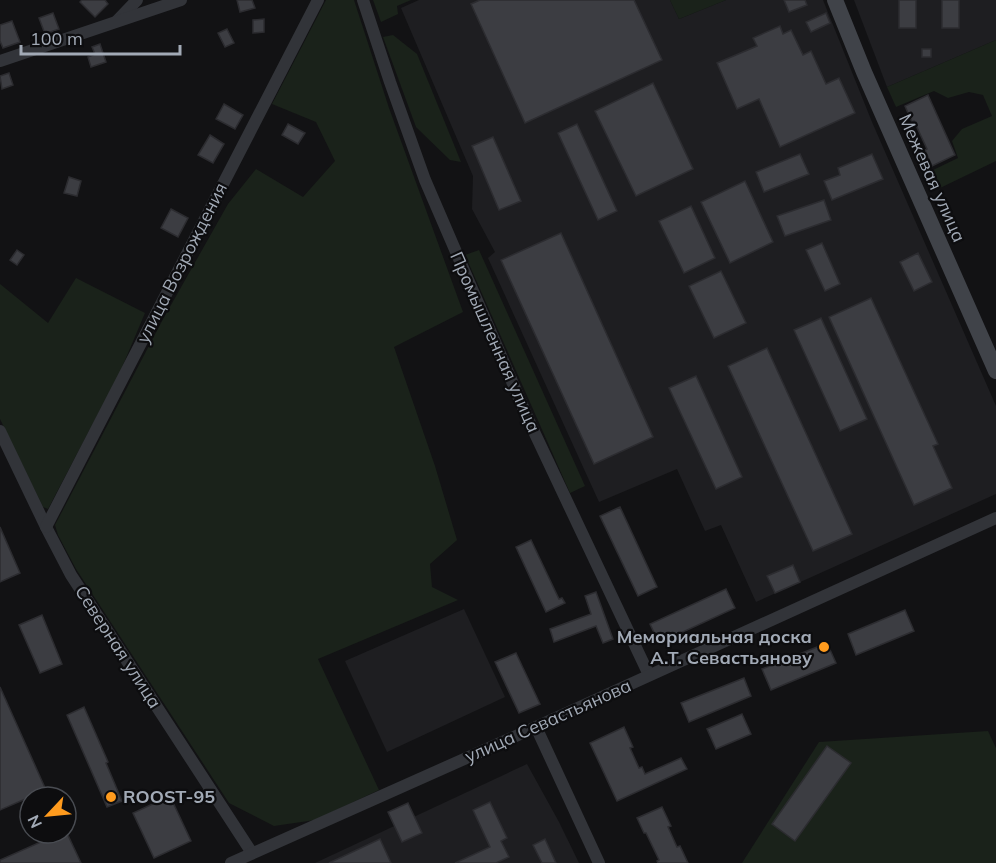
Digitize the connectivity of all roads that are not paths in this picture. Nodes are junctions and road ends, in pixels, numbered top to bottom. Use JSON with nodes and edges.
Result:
{"nodes":[{"id":1,"x":137,"y":0,"type":"edge"},
{"id":2,"x":182,"y":0,"type":"edge"},
{"id":3,"x":318,"y":0,"type":"edge"},
{"id":4,"x":363,"y":0,"type":"edge"},
{"id":5,"x":835,"y":0,"type":"edge"},
{"id":6,"x":117,"y":21,"type":"junction"},
{"id":7,"x":0,"y":62,"type":"edge"},
{"id":8,"x":996,"y":371,"type":"edge"},
{"id":9,"x":0,"y":431,"type":"edge"},
{"id":10,"x":996,"y":518,"type":"edge"},
{"id":11,"x":46,"y":527,"type":"junction"},
{"id":12,"x":649,"y":675,"type":"junction"},
{"id":13,"x":536,"y":727,"type":"junction"},
{"id":14,"x":252,"y":853,"type":"junction"},
{"id":15,"x":231,"y":863,"type":"edge"},
{"id":16,"x":600,"y":863,"type":"edge"}],
"edges":[{"from":1,"to":6,"type":"street"},
{"from":2,"to":6,"type":"street"},
{"from":3,"to":11,"type":"street","name":"улица Возрождения"},
{"from":4,"to":12,"type":"street","name":"Промышленная улица"},
{"from":5,"to":8,"type":"street","name":"Межевая улица"},
{"from":6,"to":7,"type":"street"},
{"from":9,"to":11,"type":"street","name":"Северная улица"},
{"from":10,"to":12,"type":"street","name":"улица Севастьянова"},
{"from":11,"to":14,"type":"street","name":"Северная улица"},
{"from":12,"to":13,"type":"street","name":"улица Севастьянова"},
{"from":13,"to":14,"type":"street","name":"улица Севастьянова"},
{"from":13,"to":16,"type":"street"},
{"from":14,"to":15,"type":"street","name":"улица Севастьянова"}]}
